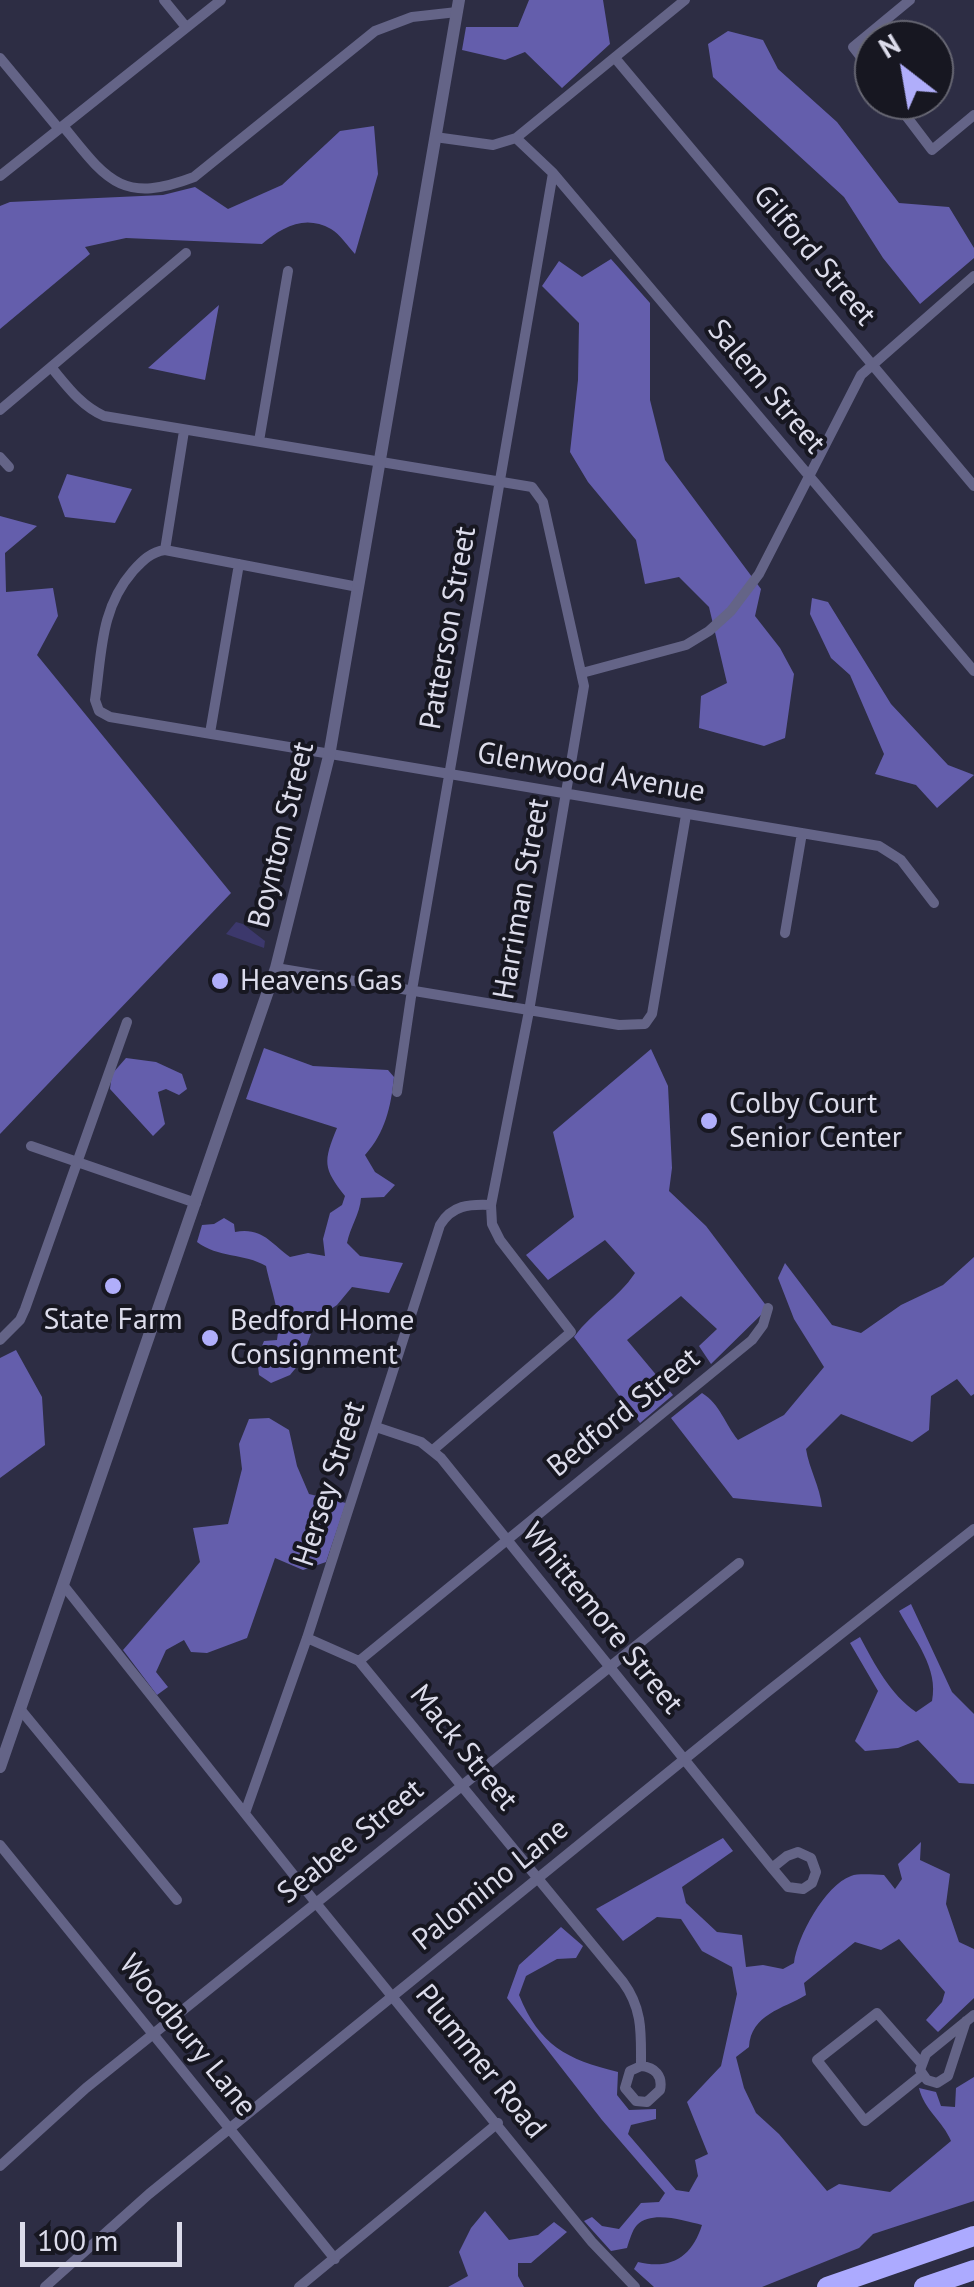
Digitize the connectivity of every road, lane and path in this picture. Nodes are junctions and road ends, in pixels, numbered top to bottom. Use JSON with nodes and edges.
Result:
{"nodes":[{"id":1,"x":164,"y":0,"type":"edge"},
{"id":2,"x":220,"y":0,"type":"edge"},
{"id":3,"x":684,"y":0,"type":"edge"},
{"id":4,"x":910,"y":0,"type":"edge"},
{"id":5,"x":458,"y":6,"type":"edge"},
{"id":6,"x":886,"y":20,"type":"edge"},
{"id":7,"x":186,"y":27,"type":"junction"},
{"id":8,"x":0,"y":58,"type":"edge"},
{"id":9,"x":615,"y":58,"type":"junction"},
{"id":10,"x":974,"y":115,"type":"edge"},
{"id":11,"x":909,"y":120,"type":"edge"},
{"id":12,"x":61,"y":128,"type":"junction"},
{"id":13,"x":435,"y":137,"type":"junction"},
{"id":14,"x":516,"y":138,"type":"junction"},
{"id":15,"x":553,"y":173,"type":"junction"},
{"id":16,"x":0,"y":176,"type":"edge"},
{"id":17,"x":186,"y":253,"type":"dead end"},
{"id":18,"x":288,"y":271,"type":"dead end"},
{"id":19,"x":974,"y":276,"type":"edge"},
{"id":20,"x":871,"y":362,"type":"junction"},
{"id":21,"x":52,"y":367,"type":"junction"},
{"id":22,"x":0,"y":410,"type":"edge"},
{"id":23,"x":184,"y":431,"type":"junction"},
{"id":24,"x":259,"y":441,"type":"junction"},
{"id":25,"x":0,"y":457,"type":"edge"},
{"id":26,"x":378,"y":462,"type":"junction"},
{"id":27,"x":9,"y":467,"type":"dead end"},
{"id":28,"x":810,"y":478,"type":"junction"},
{"id":29,"x":498,"y":483,"type":"junction"},
{"id":30,"x":974,"y":486,"type":"edge"},
{"id":31,"x":166,"y":550,"type":"junction"},
{"id":32,"x":239,"y":564,"type":"junction"},
{"id":33,"x":358,"y":587,"type":"junction"},
{"id":34,"x":974,"y":671,"type":"edge"},
{"id":35,"x":582,"y":673,"type":"junction"},
{"id":36,"x":210,"y":734,"type":"junction"},
{"id":37,"x":329,"y":756,"type":"junction"},
{"id":38,"x":450,"y":774,"type":"junction"},
{"id":39,"x":565,"y":794,"type":"junction"},
{"id":40,"x":686,"y":815,"type":"junction"},
{"id":41,"x":802,"y":833,"type":"junction"},
{"id":42,"x":934,"y":902,"type":"dead end"},
{"id":43,"x":785,"y":933,"type":"dead end"},
{"id":44,"x":276,"y":968,"type":"junction"},
{"id":45,"x":412,"y":990,"type":"junction"},
{"id":46,"x":529,"y":1011,"type":"junction"},
{"id":47,"x":126,"y":1022,"type":"dead end"},
{"id":48,"x":397,"y":1092,"type":"dead end"},
{"id":49,"x":31,"y":1146,"type":"dead end"},
{"id":50,"x":76,"y":1162,"type":"junction"},
{"id":51,"x":196,"y":1203,"type":"junction"},
{"id":52,"x":490,"y":1206,"type":"junction"},
{"id":53,"x":768,"y":1308,"type":"dead end"},
{"id":54,"x":0,"y":1340,"type":"edge"},
{"id":55,"x":376,"y":1427,"type":"junction"},
{"id":56,"x":433,"y":1450,"type":"junction"},
{"id":57,"x":974,"y":1529,"type":"edge"},
{"id":58,"x":507,"y":1541,"type":"junction"},
{"id":59,"x":739,"y":1564,"type":"dead end"},
{"id":60,"x":64,"y":1586,"type":"junction"},
{"id":61,"x":307,"y":1638,"type":"junction"},
{"id":62,"x":360,"y":1660,"type":"junction"},
{"id":63,"x":609,"y":1668,"type":"junction"},
{"id":64,"x":20,"y":1709,"type":"junction"},
{"id":65,"x":683,"y":1761,"type":"junction"},
{"id":66,"x":0,"y":1767,"type":"edge"},
{"id":67,"x":462,"y":1786,"type":"junction"},
{"id":68,"x":245,"y":1814,"type":"junction"},
{"id":69,"x":0,"y":1845,"type":"edge"},
{"id":70,"x":772,"y":1868,"type":"dead end"},
{"id":71,"x":538,"y":1879,"type":"junction"},
{"id":72,"x":177,"y":1900,"type":"dead end"},
{"id":73,"x":316,"y":1903,"type":"junction"},
{"id":74,"x":394,"y":1997,"type":"junction"},
{"id":75,"x":970,"y":2018,"type":"edge"},
{"id":76,"x":152,"y":2034,"type":"junction"},
{"id":77,"x":641,"y":2066,"type":"dead end"},
{"id":78,"x":921,"y":2069,"type":"junction"},
{"id":79,"x":498,"y":2123,"type":"junction"},
{"id":80,"x":231,"y":2130,"type":"junction"},
{"id":81,"x":0,"y":2166,"type":"edge"},
{"id":82,"x":974,"y":2236,"type":"edge"},
{"id":83,"x":335,"y":2259,"type":"junction"},
{"id":84,"x":974,"y":2270,"type":"edge"},
{"id":85,"x":45,"y":2287,"type":"edge"},
{"id":86,"x":299,"y":2287,"type":"edge"},
{"id":87,"x":635,"y":2287,"type":"edge"},
{"id":88,"x":827,"y":2287,"type":"edge"},
{"id":89,"x":924,"y":2287,"type":"edge"}],
"edges":[{"from":1,"to":7,"type":"street"},
{"from":2,"to":7,"type":"street"},
{"from":3,"to":9,"type":"street"},
{"from":4,"to":6,"type":"street"},
{"from":5,"to":12,"type":"street"},
{"from":5,"to":13,"type":"street","name":"Boynton Street"},
{"from":7,"to":12,"type":"street"},
{"from":8,"to":12,"type":"street"},
{"from":9,"to":14,"type":"street"},
{"from":9,"to":20,"type":"street","name":"Gilford Street"},
{"from":10,"to":11,"type":"street"},
{"from":12,"to":16,"type":"street"},
{"from":13,"to":14,"type":"street"},
{"from":13,"to":26,"type":"street","name":"Boynton Street"},
{"from":14,"to":15,"type":"street","name":"Salem Street"},
{"from":15,"to":28,"type":"street","name":"Salem Street"},
{"from":15,"to":29,"type":"street","name":"Patterson Street"},
{"from":17,"to":21,"type":"street"},
{"from":18,"to":24,"type":"street"},
{"from":19,"to":20,"type":"street"},
{"from":20,"to":28,"type":"street"},
{"from":20,"to":30,"type":"street","name":"Gilford Street"},
{"from":21,"to":22,"type":"street"},
{"from":21,"to":23,"type":"street"},
{"from":23,"to":24,"type":"street"},
{"from":23,"to":31,"type":"street"},
{"from":24,"to":26,"type":"street"},
{"from":25,"to":27,"type":"street"},
{"from":26,"to":29,"type":"street"},
{"from":26,"to":33,"type":"street","name":"Boynton Street"},
{"from":28,"to":34,"type":"street","name":"Salem Street"},
{"from":28,"to":35,"type":"street"},
{"from":29,"to":35,"type":"street","name":"Harriman Street"},
{"from":29,"to":38,"type":"street","name":"Patterson Street"},
{"from":31,"to":32,"type":"street"},
{"from":31,"to":36,"type":"street","name":"Glenwood Avenue"},
{"from":32,"to":33,"type":"street"},
{"from":32,"to":36,"type":"street"},
{"from":33,"to":37,"type":"street","name":"Boynton Street"},
{"from":35,"to":39,"type":"street","name":"Harriman Street"},
{"from":36,"to":37,"type":"street","name":"Glenwood Avenue"},
{"from":37,"to":38,"type":"street","name":"Glenwood Avenue"},
{"from":37,"to":44,"type":"street","name":"Boynton Street"},
{"from":38,"to":39,"type":"street","name":"Glenwood Avenue"},
{"from":38,"to":45,"type":"street","name":"Patterson Street"},
{"from":39,"to":40,"type":"street","name":"Glenwood Avenue"},
{"from":39,"to":46,"type":"street","name":"Harriman Street"},
{"from":40,"to":41,"type":"street","name":"Glenwood Avenue"},
{"from":40,"to":46,"type":"street"},
{"from":41,"to":42,"type":"street","name":"Glenwood Avenue"},
{"from":41,"to":43,"type":"street"},
{"from":44,"to":45,"type":"street"},
{"from":44,"to":51,"type":"street","name":"Boynton Street"},
{"from":45,"to":46,"type":"street"},
{"from":45,"to":48,"type":"street","name":"Patterson Street"},
{"from":46,"to":52,"type":"street","name":"Harriman Street"},
{"from":47,"to":50,"type":"street"},
{"from":49,"to":50,"type":"street"},
{"from":50,"to":51,"type":"street"},
{"from":50,"to":54,"type":"street"},
{"from":51,"to":60,"type":"street","name":"Boynton Street"},
{"from":52,"to":55,"type":"street","name":"Hersey Street"},
{"from":52,"to":56,"type":"street"},
{"from":53,"to":58,"type":"street","name":"Bedford Street"},
{"from":55,"to":56,"type":"street","name":"Whittemore Street"},
{"from":55,"to":61,"type":"street","name":"Hersey Street"},
{"from":56,"to":58,"type":"street","name":"Whittemore Street"},
{"from":57,"to":65,"type":"street","name":"Palomino Lane"},
{"from":58,"to":62,"type":"street","name":"Bedford Street"},
{"from":58,"to":63,"type":"street","name":"Whittemore Street"},
{"from":59,"to":63,"type":"street","name":"Seabee Street"},
{"from":60,"to":64,"type":"street","name":"Boynton Street"},
{"from":60,"to":68,"type":"street","name":"Plummer Road"},
{"from":61,"to":62,"type":"street","name":"Mack Street"},
{"from":61,"to":68,"type":"street","name":"Hersey Street"},
{"from":62,"to":67,"type":"street","name":"Mack Street"},
{"from":63,"to":65,"type":"street","name":"Whittemore Street"},
{"from":63,"to":67,"type":"street","name":"Seabee Street"},
{"from":64,"to":66,"type":"street","name":"Boynton Street"},
{"from":64,"to":72,"type":"street"},
{"from":65,"to":70,"type":"street","name":"Whittemore Street"},
{"from":65,"to":71,"type":"street","name":"Palomino Lane"},
{"from":67,"to":71,"type":"street","name":"Mack Street"},
{"from":67,"to":73,"type":"street","name":"Seabee Street"},
{"from":68,"to":73,"type":"street","name":"Plummer Road"},
{"from":69,"to":76,"type":"street","name":"Woodbury Lane"},
{"from":71,"to":74,"type":"street","name":"Palomino Lane"},
{"from":71,"to":77,"type":"street","name":"Mack Street"},
{"from":73,"to":74,"type":"street","name":"Plummer Road"},
{"from":73,"to":76,"type":"street","name":"Seabee Street"},
{"from":74,"to":79,"type":"street","name":"Plummer Road"},
{"from":74,"to":80,"type":"street","name":"Palomino Lane"},
{"from":75,"to":78,"type":"street"},
{"from":75,"to":78,"type":"street"},
{"from":76,"to":80,"type":"street","name":"Woodbury Lane"},
{"from":76,"to":81,"type":"street","name":"Seabee Street"},
{"from":78,"to":78,"type":"street"},
{"from":79,"to":83,"type":"street"},
{"from":79,"to":87,"type":"street","name":"Plummer Road"},
{"from":80,"to":83,"type":"street","name":"Woodbury Lane"},
{"from":80,"to":85,"type":"street","name":"Palomino Lane"},
{"from":82,"to":88,"type":"highway"},
{"from":83,"to":86,"type":"street"},
{"from":84,"to":89,"type":"highway"}]}
